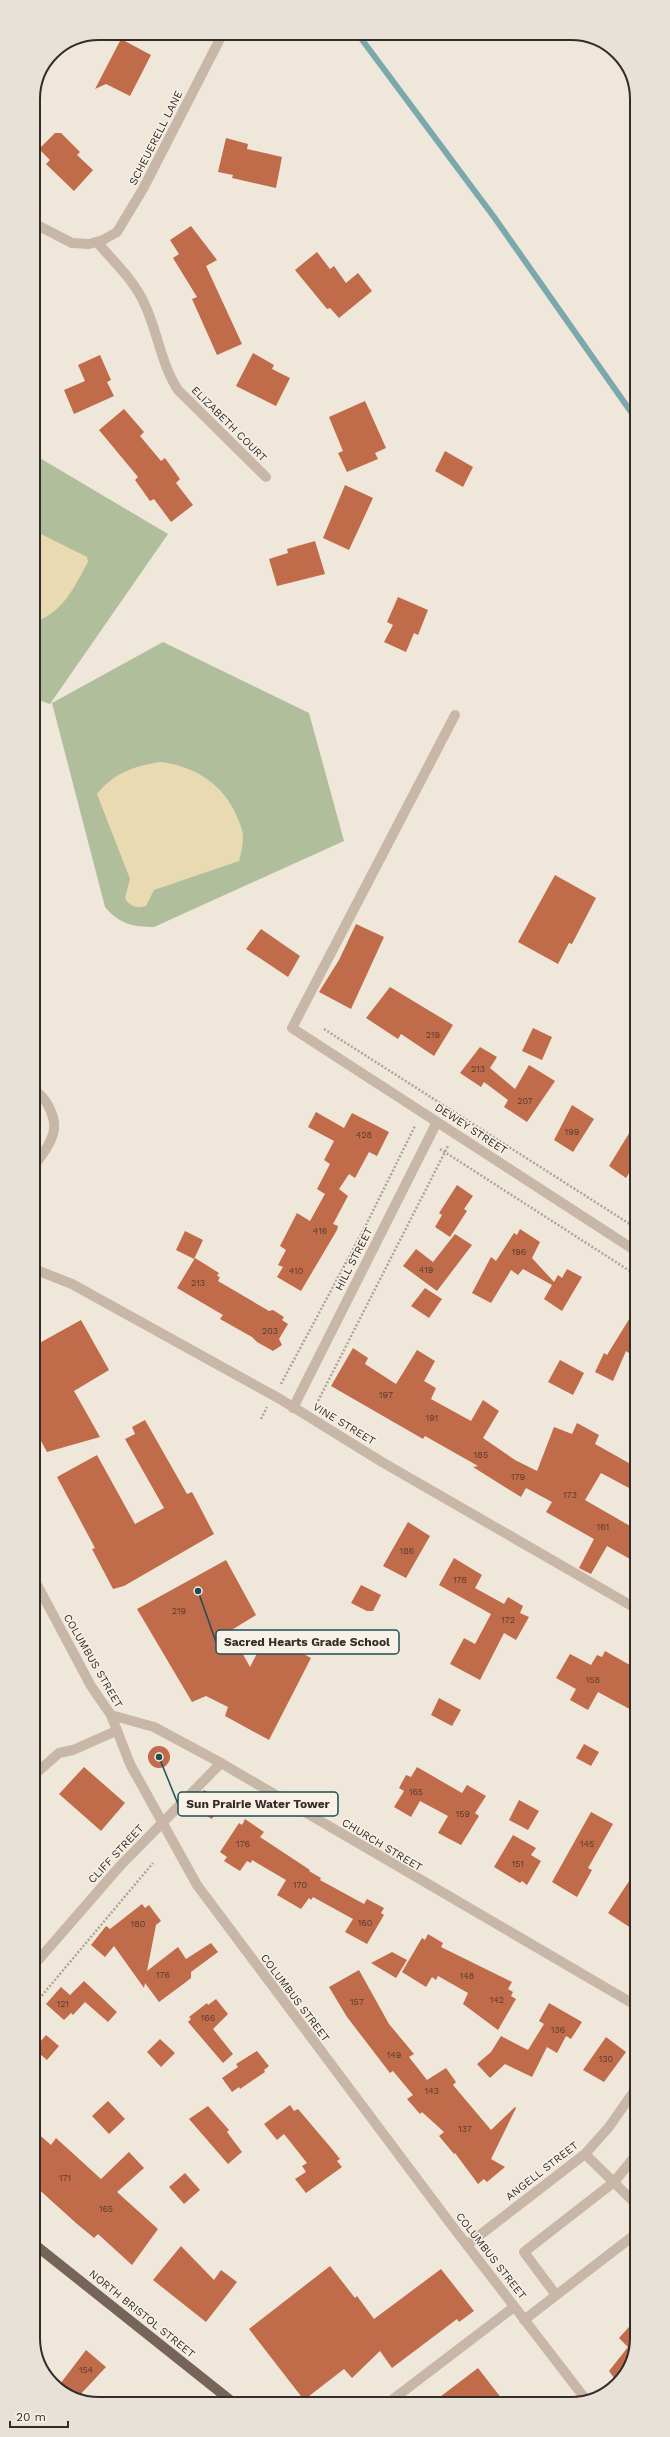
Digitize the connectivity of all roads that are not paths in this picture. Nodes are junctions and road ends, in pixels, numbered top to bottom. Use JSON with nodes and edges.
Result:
{"nodes":[{"id":1,"x":219,"y":40,"type":"edge"},
{"id":2,"x":40,"y":227,"type":"edge"},
{"id":3,"x":97,"y":242,"type":"junction"},
{"id":4,"x":266,"y":477,"type":"dead end"},
{"id":5,"x":455,"y":715,"type":"dead end"},
{"id":6,"x":40,"y":1093,"type":"edge"},
{"id":7,"x":437,"y":1122,"type":"junction"},
{"id":8,"x":40,"y":1156,"type":"edge"},
{"id":9,"x":630,"y":1247,"type":"edge"},
{"id":10,"x":40,"y":1271,"type":"edge"},
{"id":11,"x":293,"y":1408,"type":"junction"},
{"id":12,"x":40,"y":1590,"type":"edge"},
{"id":13,"x":630,"y":1605,"type":"edge"},
{"id":14,"x":111,"y":1715,"type":"junction"},
{"id":15,"x":116,"y":1731,"type":"junction"},
{"id":16,"x":221,"y":1764,"type":"junction"},
{"id":17,"x":40,"y":1770,"type":"edge"},
{"id":18,"x":162,"y":1823,"type":"junction"},
{"id":19,"x":40,"y":1958,"type":"edge"},
{"id":20,"x":630,"y":2002,"type":"edge"},
{"id":21,"x":630,"y":2097,"type":"edge"},
{"id":22,"x":585,"y":2154,"type":"junction"},
{"id":23,"x":630,"y":2163,"type":"edge"},
{"id":24,"x":614,"y":2182,"type":"junction"},
{"id":25,"x":630,"y":2198,"type":"edge"},
{"id":26,"x":630,"y":2238,"type":"edge"},
{"id":27,"x":467,"y":2245,"type":"junction"},
{"id":28,"x":40,"y":2249,"type":"edge"},
{"id":29,"x":556,"y":2295,"type":"junction"},
{"id":30,"x":514,"y":2307,"type":"junction"},
{"id":31,"x":524,"y":2320,"type":"junction"},
{"id":32,"x":583,"y":2396,"type":"edge"},
{"id":33,"x":226,"y":2397,"type":"edge"},
{"id":34,"x":396,"y":2397,"type":"edge"}],
"edges":[{"from":1,"to":3,"type":"street","name":"SCHEUERELL LANE"},
{"from":2,"to":3,"type":"street"},
{"from":3,"to":4,"type":"street","name":"ELIZABETH COURT"},
{"from":5,"to":7,"type":"street","name":"DEWEY STREET"},
{"from":6,"to":8,"type":"street"},
{"from":7,"to":9,"type":"street","name":"DEWEY STREET"},
{"from":7,"to":11,"type":"street","name":"HILL STREET"},
{"from":10,"to":11,"type":"street","name":"VINE STREET"},
{"from":11,"to":13,"type":"street","name":"VINE STREET"},
{"from":12,"to":14,"type":"street","name":"COLUMBUS STREET"},
{"from":14,"to":15,"type":"street","name":"COLUMBUS STREET"},
{"from":14,"to":16,"type":"street","name":"CHURCH STREET"},
{"from":15,"to":17,"type":"street"},
{"from":15,"to":18,"type":"street","name":"COLUMBUS STREET"},
{"from":16,"to":18,"type":"street","name":"CLIFF STREET"},
{"from":16,"to":20,"type":"street","name":"CHURCH STREET"},
{"from":18,"to":19,"type":"street","name":"CLIFF STREET"},
{"from":18,"to":27,"type":"street","name":"COLUMBUS STREET"},
{"from":21,"to":22,"type":"street","name":"ANGELL STREET"},
{"from":22,"to":24,"type":"street"},
{"from":22,"to":27,"type":"street","name":"ANGELL STREET"},
{"from":23,"to":24,"type":"street"},
{"from":24,"to":25,"type":"street"},
{"from":24,"to":29,"type":"street"},
{"from":26,"to":29,"type":"street"},
{"from":27,"to":30,"type":"street","name":"COLUMBUS STREET"},
{"from":28,"to":33,"type":"main road","name":"NORTH BRISTOL STREET"},
{"from":29,"to":31,"type":"street"},
{"from":30,"to":31,"type":"street","name":"COLUMBUS STREET"},
{"from":30,"to":34,"type":"street"},
{"from":31,"to":32,"type":"street","name":"COLUMBUS STREET"}]}
